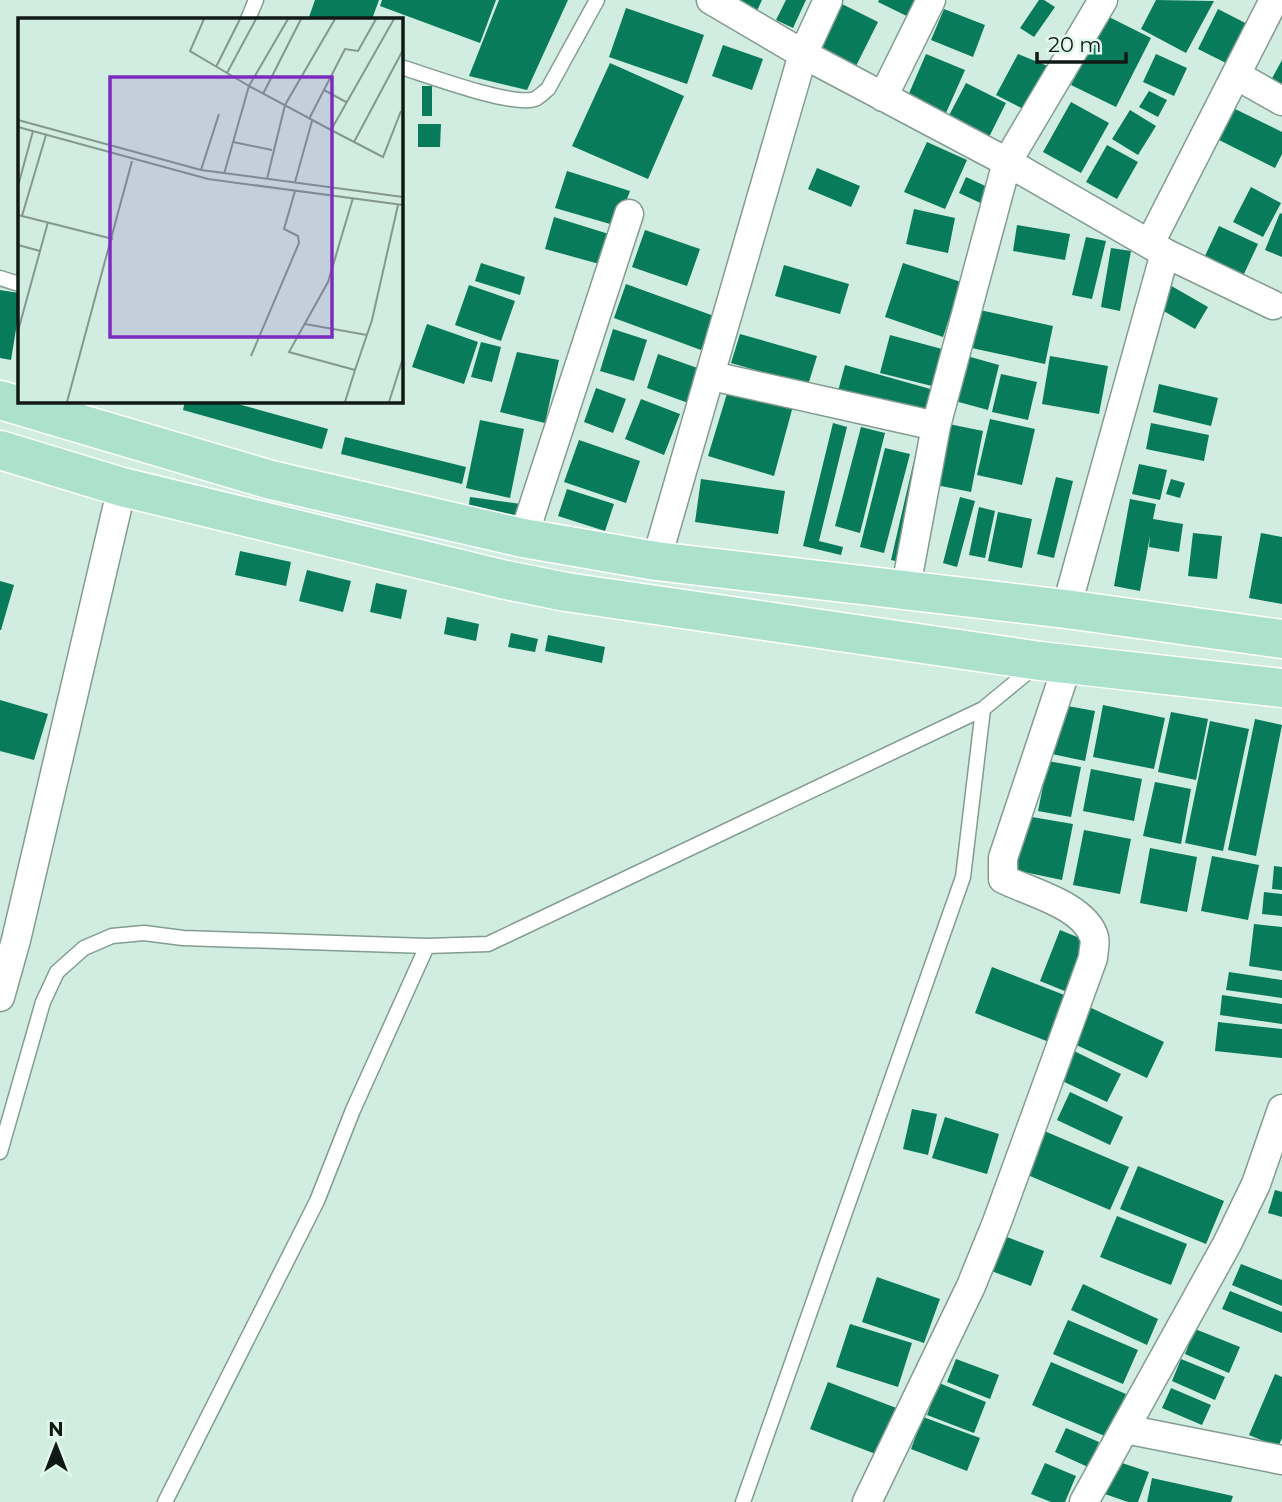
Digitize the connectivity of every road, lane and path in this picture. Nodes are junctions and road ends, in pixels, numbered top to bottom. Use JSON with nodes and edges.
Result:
{"nodes":[{"id":1,"x":256,"y":0,"type":"edge"},
{"id":2,"x":597,"y":0,"type":"edge"},
{"id":3,"x":711,"y":0,"type":"edge"},
{"id":4,"x":828,"y":0,"type":"edge"},
{"id":5,"x":932,"y":0,"type":"edge"},
{"id":6,"x":1103,"y":0,"type":"edge"},
{"id":7,"x":1274,"y":0,"type":"edge"},
{"id":8,"x":248,"y":18,"type":"edge"},
{"id":9,"x":803,"y":54,"type":"junction"},
{"id":10,"x":402,"y":67,"type":"edge"},
{"id":11,"x":1236,"y":75,"type":"junction"},
{"id":12,"x":883,"y":97,"type":"junction"},
{"id":13,"x":1282,"y":101,"type":"edge"},
{"id":14,"x":1007,"y":162,"type":"junction"},
{"id":15,"x":629,"y":214,"type":"dead end"},
{"id":16,"x":1158,"y":248,"type":"junction"},
{"id":17,"x":0,"y":278,"type":"edge"},
{"id":18,"x":18,"y":284,"type":"edge"},
{"id":19,"x":1279,"y":301,"type":"edge"},
{"id":20,"x":712,"y":376,"type":"junction"},
{"id":21,"x":0,"y":400,"type":"edge"},
{"id":22,"x":936,"y":426,"type":"junction"},
{"id":23,"x":0,"y":450,"type":"edge"},
{"id":24,"x":122,"y":487,"type":"junction"},
{"id":25,"x":523,"y":538,"type":"junction"},
{"id":26,"x":656,"y":561,"type":"junction"},
{"id":27,"x":905,"y":592,"type":"junction"},
{"id":28,"x":1066,"y":609,"type":"junction"},
{"id":29,"x":1282,"y":639,"type":"edge"},
{"id":30,"x":1054,"y":662,"type":"junction"},
{"id":31,"x":1282,"y":688,"type":"edge"},
{"id":32,"x":983,"y":709,"type":"junction"},
{"id":33,"x":8,"y":938,"type":"edge"},
{"id":34,"x":427,"y":946,"type":"junction"},
{"id":35,"x":0,"y":997,"type":"edge"},
{"id":36,"x":1282,"y":1109,"type":"edge"},
{"id":37,"x":0,"y":1152,"type":"edge"},
{"id":38,"x":1125,"y":1429,"type":"junction"},
{"id":39,"x":1282,"y":1460,"type":"edge"},
{"id":40,"x":165,"y":1502,"type":"edge"},
{"id":41,"x":743,"y":1502,"type":"edge"},
{"id":42,"x":867,"y":1502,"type":"edge"},
{"id":43,"x":1084,"y":1502,"type":"edge"}],
"edges":[{"from":1,"to":8,"type":"lane"},
{"from":2,"to":10,"type":"lane"},
{"from":3,"to":9,"type":"street"},
{"from":4,"to":9,"type":"street"},
{"from":5,"to":12,"type":"street"},
{"from":6,"to":14,"type":"street"},
{"from":7,"to":11,"type":"street"},
{"from":9,"to":12,"type":"street"},
{"from":9,"to":20,"type":"street"},
{"from":11,"to":13,"type":"street"},
{"from":11,"to":16,"type":"street"},
{"from":12,"to":14,"type":"street"},
{"from":14,"to":16,"type":"street"},
{"from":14,"to":22,"type":"street"},
{"from":15,"to":25,"type":"street"},
{"from":16,"to":19,"type":"street"},
{"from":16,"to":28,"type":"street"},
{"from":17,"to":18,"type":"lane"},
{"from":20,"to":22,"type":"street"},
{"from":20,"to":26,"type":"street"},
{"from":21,"to":25,"type":"main road"},
{"from":22,"to":27,"type":"street"},
{"from":23,"to":24,"type":"main road"},
{"from":24,"to":30,"type":"main road"},
{"from":24,"to":33,"type":"street"},
{"from":25,"to":26,"type":"main road"},
{"from":26,"to":27,"type":"main road"},
{"from":27,"to":28,"type":"main road"},
{"from":28,"to":29,"type":"main road"},
{"from":30,"to":31,"type":"main road"},
{"from":30,"to":32,"type":"lane"},
{"from":30,"to":42,"type":"street"},
{"from":32,"to":34,"type":"lane"},
{"from":32,"to":41,"type":"lane"},
{"from":33,"to":35,"type":"street"},
{"from":34,"to":37,"type":"lane"},
{"from":34,"to":40,"type":"lane"},
{"from":36,"to":38,"type":"street"},
{"from":38,"to":39,"type":"street"},
{"from":38,"to":43,"type":"street"}]}
